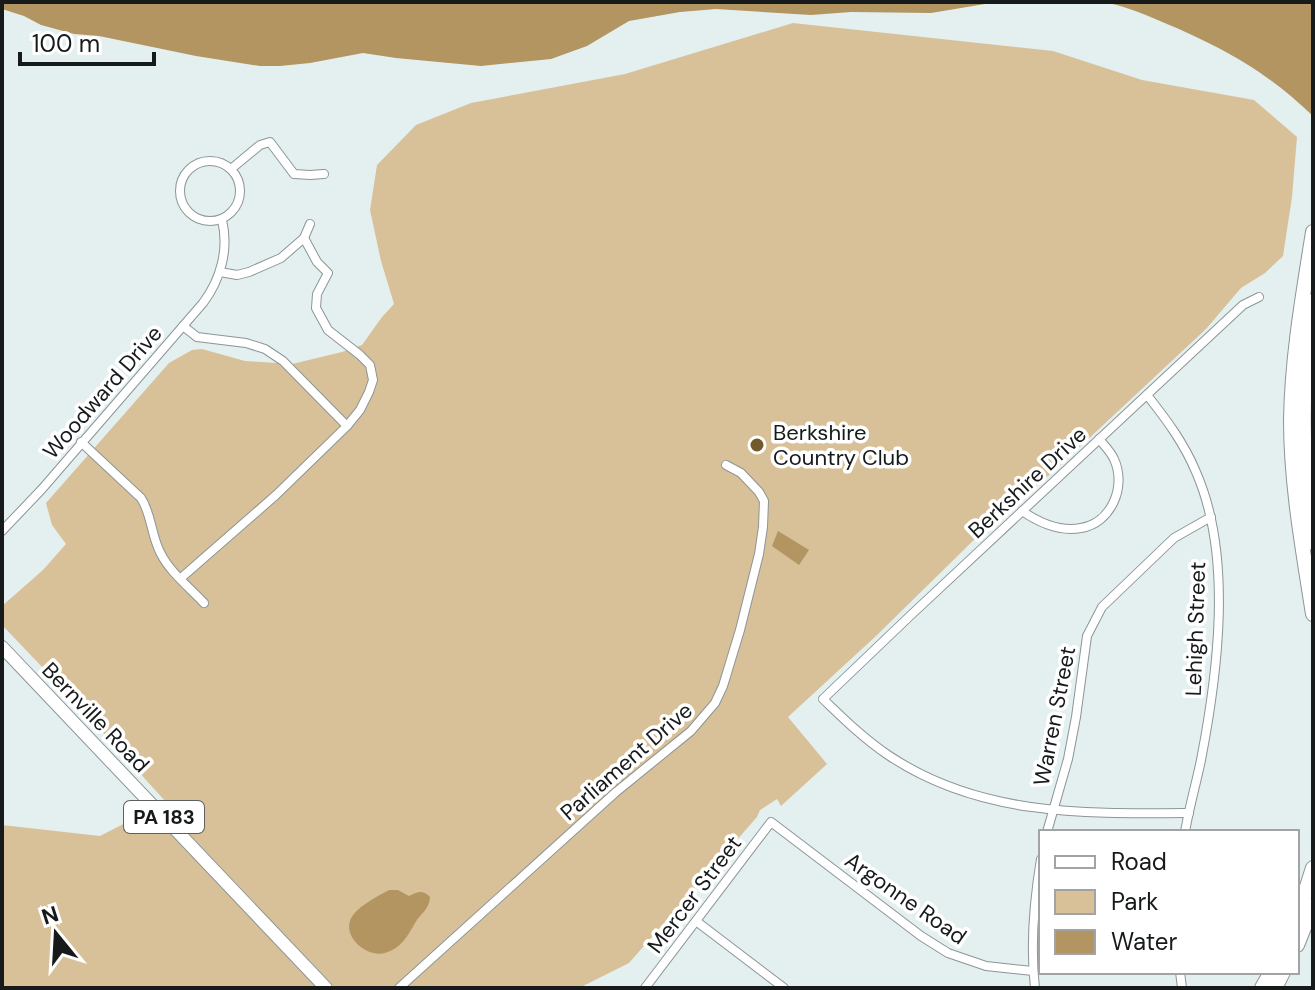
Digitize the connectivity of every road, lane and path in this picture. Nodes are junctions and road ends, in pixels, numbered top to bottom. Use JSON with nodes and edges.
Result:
{"nodes":[{"id":1,"x":231,"y":169,"type":"junction"},
{"id":2,"x":324,"y":174,"type":"dead end"},
{"id":3,"x":222,"y":220,"type":"junction"},
{"id":4,"x":310,"y":224,"type":"dead end"},
{"id":5,"x":1313,"y":232,"type":"edge"},
{"id":6,"x":304,"y":238,"type":"junction"},
{"id":7,"x":220,"y":272,"type":"junction"},
{"id":8,"x":1259,"y":297,"type":"dead end"},
{"id":9,"x":1313,"y":301,"type":"edge"},
{"id":10,"x":183,"y":326,"type":"junction"},
{"id":11,"x":1147,"y":395,"type":"junction"},
{"id":12,"x":347,"y":426,"type":"junction"},
{"id":13,"x":1099,"y":439,"type":"junction"},
{"id":14,"x":81,"y":442,"type":"junction"},
{"id":15,"x":726,"y":465,"type":"dead end"},
{"id":16,"x":1022,"y":511,"type":"junction"},
{"id":17,"x":1211,"y":517,"type":"junction"},
{"id":18,"x":2,"y":531,"type":"edge"},
{"id":19,"x":1313,"y":543,"type":"edge"},
{"id":20,"x":181,"y":578,"type":"junction"},
{"id":21,"x":204,"y":603,"type":"dead end"},
{"id":22,"x":1313,"y":614,"type":"edge"},
{"id":23,"x":2,"y":647,"type":"edge"},
{"id":24,"x":1053,"y":811,"type":"junction"},
{"id":25,"x":1189,"y":813,"type":"junction"},
{"id":26,"x":771,"y":822,"type":"joint"},
{"id":27,"x":1048,"y":830,"type":"edge"},
{"id":28,"x":1185,"y":830,"type":"edge"},
{"id":29,"x":1313,"y":868,"type":"edge"},
{"id":30,"x":1039,"y":876,"type":"edge"},
{"id":31,"x":1313,"y":905,"type":"edge"},
{"id":32,"x":1299,"y":912,"type":"edge"},
{"id":33,"x":696,"y":921,"type":"junction"},
{"id":34,"x":1299,"y":940,"type":"edge"},
{"id":35,"x":1033,"y":971,"type":"junction"},
{"id":36,"x":326,"y":988,"type":"edge"},
{"id":37,"x":399,"y":988,"type":"edge"},
{"id":38,"x":645,"y":988,"type":"edge"},
{"id":39,"x":784,"y":988,"type":"edge"},
{"id":40,"x":1035,"y":988,"type":"edge"}],
"edges":[{"from":1,"to":2,"type":"street"},
{"from":1,"to":3,"type":"street","name":"Woodward Drive"},
{"from":1,"to":3,"type":"street"},
{"from":3,"to":7,"type":"street","name":"Woodward Drive"},
{"from":4,"to":6,"type":"street"},
{"from":5,"to":22,"type":"highway"},
{"from":6,"to":7,"type":"street"},
{"from":6,"to":12,"type":"street"},
{"from":7,"to":10,"type":"street","name":"Woodward Drive"},
{"from":8,"to":11,"type":"street","name":"Berkshire Drive"},
{"from":9,"to":19,"type":"highway"},
{"from":10,"to":12,"type":"street"},
{"from":10,"to":14,"type":"street","name":"Woodward Drive"},
{"from":11,"to":13,"type":"street","name":"Berkshire Drive"},
{"from":11,"to":17,"type":"street","name":"Lehigh Street"},
{"from":12,"to":20,"type":"street"},
{"from":13,"to":16,"type":"street","name":"Berkshire Drive"},
{"from":13,"to":16,"type":"street"},
{"from":14,"to":18,"type":"street","name":"Woodward Drive"},
{"from":14,"to":20,"type":"street"},
{"from":15,"to":37,"type":"street","name":"Parliament Drive"},
{"from":16,"to":24,"type":"street","name":"Berkshire Drive"},
{"from":17,"to":24,"type":"street","name":"Warren Street"},
{"from":17,"to":25,"type":"street","name":"Lehigh Street"},
{"from":20,"to":21,"type":"street"},
{"from":23,"to":36,"type":"main road","name":"Bernville Road","number":"PA 183"},
{"from":24,"to":25,"type":"street"},
{"from":24,"to":27,"type":"street","name":"Warren Street"},
{"from":25,"to":28,"type":"street","name":"Lehigh Street"},
{"from":26,"to":33,"type":"street","name":"Mercer Street"},
{"from":26,"to":35,"type":"street","name":"Argonne Road"},
{"from":29,"to":32,"type":"highway"},
{"from":30,"to":35,"type":"street"},
{"from":31,"to":34,"type":"highway"},
{"from":33,"to":38,"type":"street","name":"Mercer Street"},
{"from":33,"to":39,"type":"street"},
{"from":35,"to":40,"type":"street"}]}
